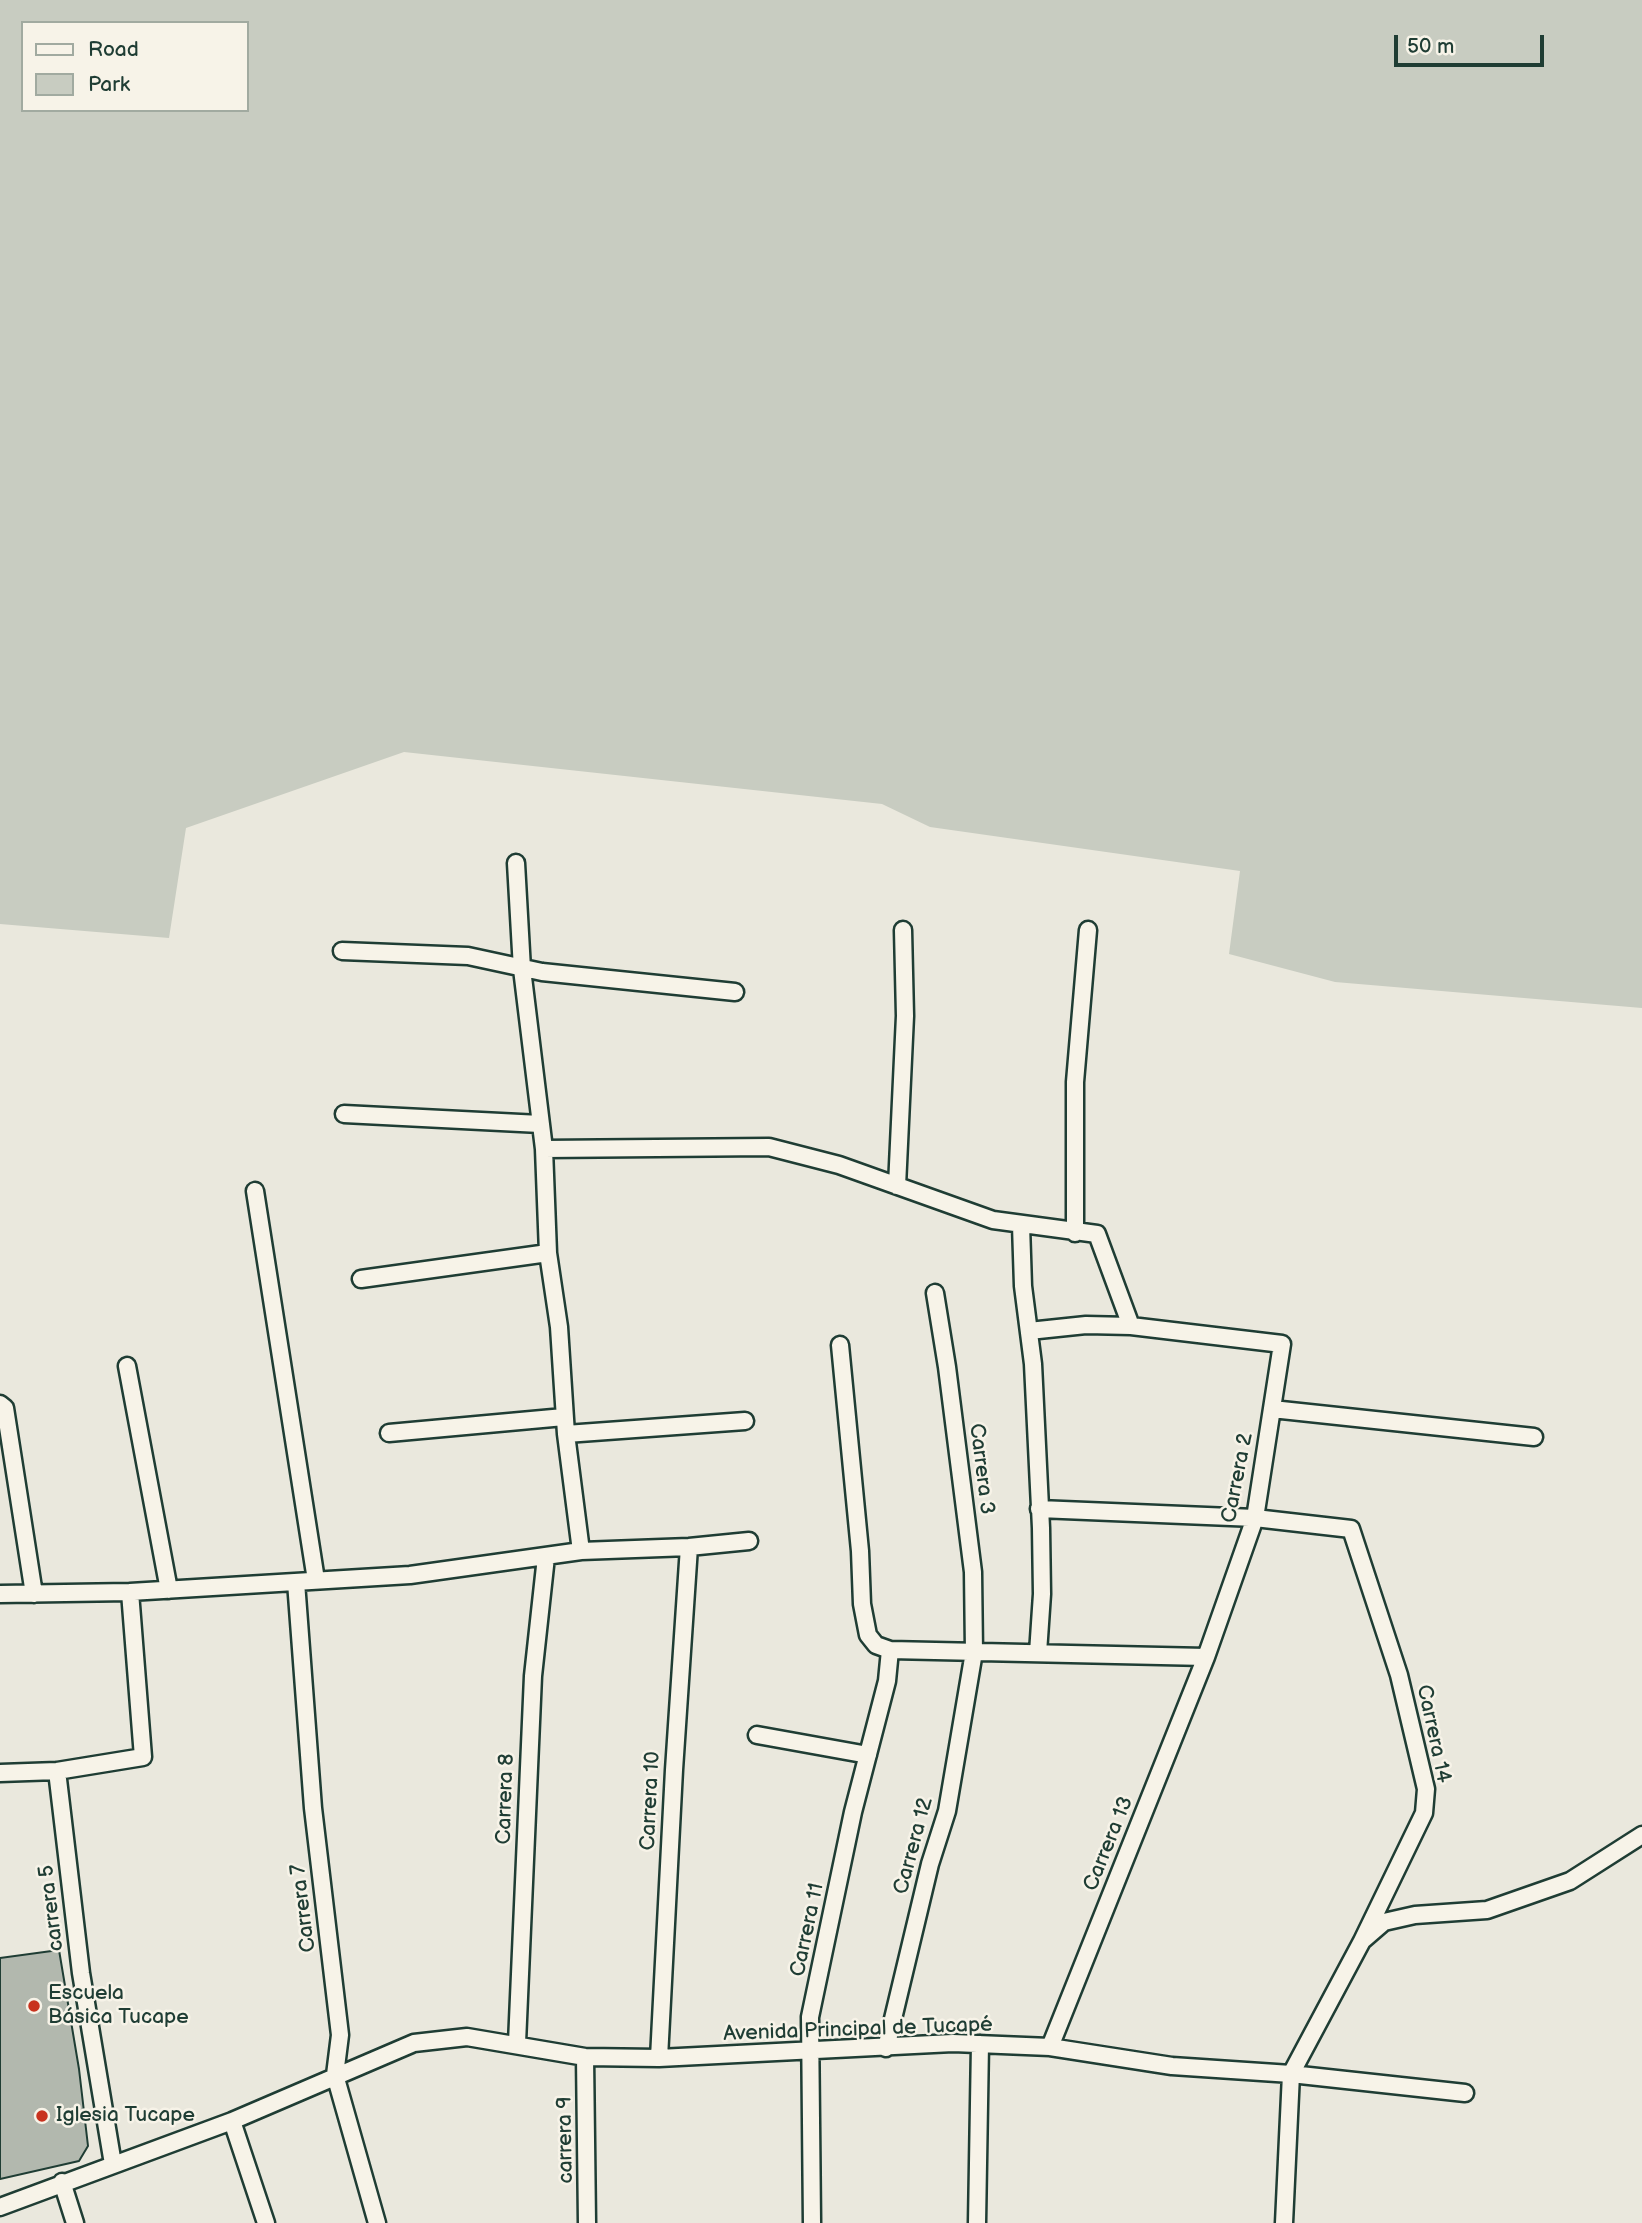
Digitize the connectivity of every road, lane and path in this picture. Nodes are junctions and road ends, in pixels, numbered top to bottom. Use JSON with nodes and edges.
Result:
{"nodes":[{"id":1,"x":516,"y":863,"type":"dead end"},
{"id":2,"x":903,"y":930,"type":"dead end"},
{"id":3,"x":1088,"y":930,"type":"dead end"},
{"id":4,"x":342,"y":951,"type":"dead end"},
{"id":5,"x":522,"y":969,"type":"junction"},
{"id":6,"x":735,"y":992,"type":"dead end"},
{"id":7,"x":344,"y":1114,"type":"dead end"},
{"id":8,"x":541,"y":1125,"type":"junction"},
{"id":9,"x":544,"y":1149,"type":"junction"},
{"id":10,"x":897,"y":1186,"type":"junction"},
{"id":11,"x":255,"y":1191,"type":"dead end"},
{"id":12,"x":1021,"y":1224,"type":"junction"},
{"id":13,"x":1075,"y":1233,"type":"junction"},
{"id":14,"x":548,"y":1253,"type":"junction"},
{"id":15,"x":361,"y":1279,"type":"dead end"},
{"id":16,"x":935,"y":1293,"type":"dead end"},
{"id":17,"x":1131,"y":1326,"type":"junction"},
{"id":18,"x":1028,"y":1331,"type":"junction"},
{"id":19,"x":840,"y":1345,"type":"dead end"},
{"id":20,"x":127,"y":1366,"type":"dead end"},
{"id":21,"x":0,"y":1404,"type":"edge"},
{"id":22,"x":1272,"y":1409,"type":"junction"},
{"id":23,"x":745,"y":1421,"type":"dead end"},
{"id":24,"x":565,"y":1425,"type":"junction"},
{"id":25,"x":389,"y":1433,"type":"dead end"},
{"id":26,"x":1534,"y":1437,"type":"dead end"},
{"id":27,"x":1039,"y":1509,"type":"junction"},
{"id":28,"x":1255,"y":1518,"type":"junction"},
{"id":29,"x":749,"y":1541,"type":"dead end"},
{"id":30,"x":689,"y":1547,"type":"junction"},
{"id":31,"x":581,"y":1550,"type":"junction"},
{"id":32,"x":546,"y":1557,"type":"junction"},
{"id":33,"x":316,"y":1580,"type":"junction"},
{"id":34,"x":296,"y":1581,"type":"junction"},
{"id":35,"x":169,"y":1590,"type":"junction"},
{"id":36,"x":130,"y":1592,"type":"junction"},
{"id":37,"x":0,"y":1594,"type":"edge"},
{"id":38,"x":34,"y":1594,"type":"junction"},
{"id":39,"x":890,"y":1650,"type":"junction"},
{"id":40,"x":974,"y":1652,"type":"junction"},
{"id":41,"x":1038,"y":1653,"type":"junction"},
{"id":42,"x":1206,"y":1657,"type":"junction"},
{"id":43,"x":757,"y":1735,"type":"dead end"},
{"id":44,"x":868,"y":1755,"type":"junction"},
{"id":45,"x":57,"y":1771,"type":"junction"},
{"id":46,"x":0,"y":1773,"type":"edge"},
{"id":47,"x":1642,"y":1835,"type":"edge"},
{"id":48,"x":1362,"y":1941,"type":"junction"},
{"id":49,"x":517,"y":2043,"type":"junction"},
{"id":50,"x":980,"y":2044,"type":"junction"},
{"id":51,"x":1050,"y":2047,"type":"junction"},
{"id":52,"x":886,"y":2048,"type":"junction"},
{"id":53,"x":813,"y":2050,"type":"junction"},
{"id":54,"x":585,"y":2057,"type":"junction"},
{"id":55,"x":659,"y":2058,"type":"junction"},
{"id":56,"x":1291,"y":2074,"type":"junction"},
{"id":57,"x":335,"y":2075,"type":"junction"},
{"id":58,"x":1465,"y":2093,"type":"dead end"},
{"id":59,"x":232,"y":2121,"type":"junction"},
{"id":60,"x":113,"y":2164,"type":"junction"},
{"id":61,"x":62,"y":2182,"type":"junction"},
{"id":62,"x":0,"y":2207,"type":"edge"},
{"id":63,"x":75,"y":2223,"type":"edge"},
{"id":64,"x":266,"y":2223,"type":"edge"},
{"id":65,"x":377,"y":2223,"type":"edge"},
{"id":66,"x":587,"y":2223,"type":"edge"},
{"id":67,"x":812,"y":2223,"type":"edge"},
{"id":68,"x":977,"y":2223,"type":"edge"},
{"id":69,"x":1284,"y":2223,"type":"edge"}],
"edges":[{"from":1,"to":5,"type":"street"},
{"from":2,"to":10,"type":"street"},
{"from":3,"to":13,"type":"street"},
{"from":4,"to":5,"type":"street"},
{"from":5,"to":6,"type":"street"},
{"from":5,"to":8,"type":"street"},
{"from":7,"to":8,"type":"street"},
{"from":8,"to":9,"type":"street"},
{"from":9,"to":10,"type":"street"},
{"from":9,"to":14,"type":"street"},
{"from":10,"to":12,"type":"street"},
{"from":11,"to":33,"type":"street"},
{"from":12,"to":13,"type":"street"},
{"from":12,"to":18,"type":"street"},
{"from":13,"to":17,"type":"street"},
{"from":14,"to":15,"type":"street"},
{"from":14,"to":24,"type":"street"},
{"from":16,"to":40,"type":"street","name":"Carrera 3"},
{"from":17,"to":18,"type":"street"},
{"from":17,"to":22,"type":"street","name":"Carrera 2"},
{"from":18,"to":27,"type":"street"},
{"from":19,"to":39,"type":"street"},
{"from":20,"to":35,"type":"street"},
{"from":21,"to":38,"type":"street"},
{"from":22,"to":26,"type":"street"},
{"from":22,"to":28,"type":"street","name":"Carrera 2"},
{"from":23,"to":24,"type":"street"},
{"from":24,"to":25,"type":"street"},
{"from":24,"to":31,"type":"street"},
{"from":27,"to":28,"type":"street"},
{"from":27,"to":41,"type":"street"},
{"from":28,"to":42,"type":"street","name":"Carrera 2"},
{"from":28,"to":48,"type":"street","name":"Carrera 14"},
{"from":29,"to":30,"type":"street"},
{"from":30,"to":31,"type":"street"},
{"from":30,"to":55,"type":"street","name":"Carrera 10"},
{"from":31,"to":32,"type":"street"},
{"from":32,"to":33,"type":"street"},
{"from":32,"to":49,"type":"street","name":"Carrera 8"},
{"from":33,"to":34,"type":"street"},
{"from":34,"to":35,"type":"street"},
{"from":34,"to":57,"type":"street","name":"Carrera 7"},
{"from":35,"to":36,"type":"street"},
{"from":36,"to":38,"type":"street"},
{"from":36,"to":45,"type":"street"},
{"from":37,"to":38,"type":"street"},
{"from":39,"to":40,"type":"street"},
{"from":39,"to":44,"type":"street","name":"Carrera 11"},
{"from":40,"to":41,"type":"street"},
{"from":40,"to":52,"type":"street","name":"Carrera 12"},
{"from":41,"to":42,"type":"street"},
{"from":42,"to":51,"type":"street","name":"Carrera 13"},
{"from":43,"to":44,"type":"street"},
{"from":44,"to":53,"type":"street","name":"Carrera 11"},
{"from":45,"to":46,"type":"street"},
{"from":45,"to":60,"type":"street","name":"carrera 5"},
{"from":47,"to":48,"type":"street"},
{"from":48,"to":56,"type":"street"},
{"from":49,"to":54,"type":"street","name":"Avenida Principal de Tucapé"},
{"from":49,"to":57,"type":"street","name":"Avenida Principal de Tucapé"},
{"from":50,"to":51,"type":"street","name":"Avenida Principal de Tucapé"},
{"from":50,"to":52,"type":"street","name":"Avenida Principal de Tucapé"},
{"from":50,"to":68,"type":"street"},
{"from":51,"to":56,"type":"street","name":"Avenida Principal de Tucapé"},
{"from":52,"to":53,"type":"street","name":"Avenida Principal de Tucapé"},
{"from":53,"to":55,"type":"street","name":"Avenida Principal de Tucapé"},
{"from":53,"to":67,"type":"street","name":"Carrera 11"},
{"from":54,"to":55,"type":"street","name":"Avenida Principal de Tucapé"},
{"from":54,"to":66,"type":"street","name":"carrera 9"},
{"from":56,"to":58,"type":"street","name":"Avenida Principal de Tucapé"},
{"from":56,"to":69,"type":"street"},
{"from":57,"to":59,"type":"street","name":"Avenida Principal de Tucapé"},
{"from":57,"to":65,"type":"street","name":"Carrera 7"},
{"from":59,"to":60,"type":"street","name":"Avenida Principal de Tucapé"},
{"from":59,"to":64,"type":"street"},
{"from":60,"to":61,"type":"street","name":"Avenida Principal de Tucapé"},
{"from":61,"to":62,"type":"street","name":"Avenida Principal de Tucapé"},
{"from":61,"to":63,"type":"street"}]}
